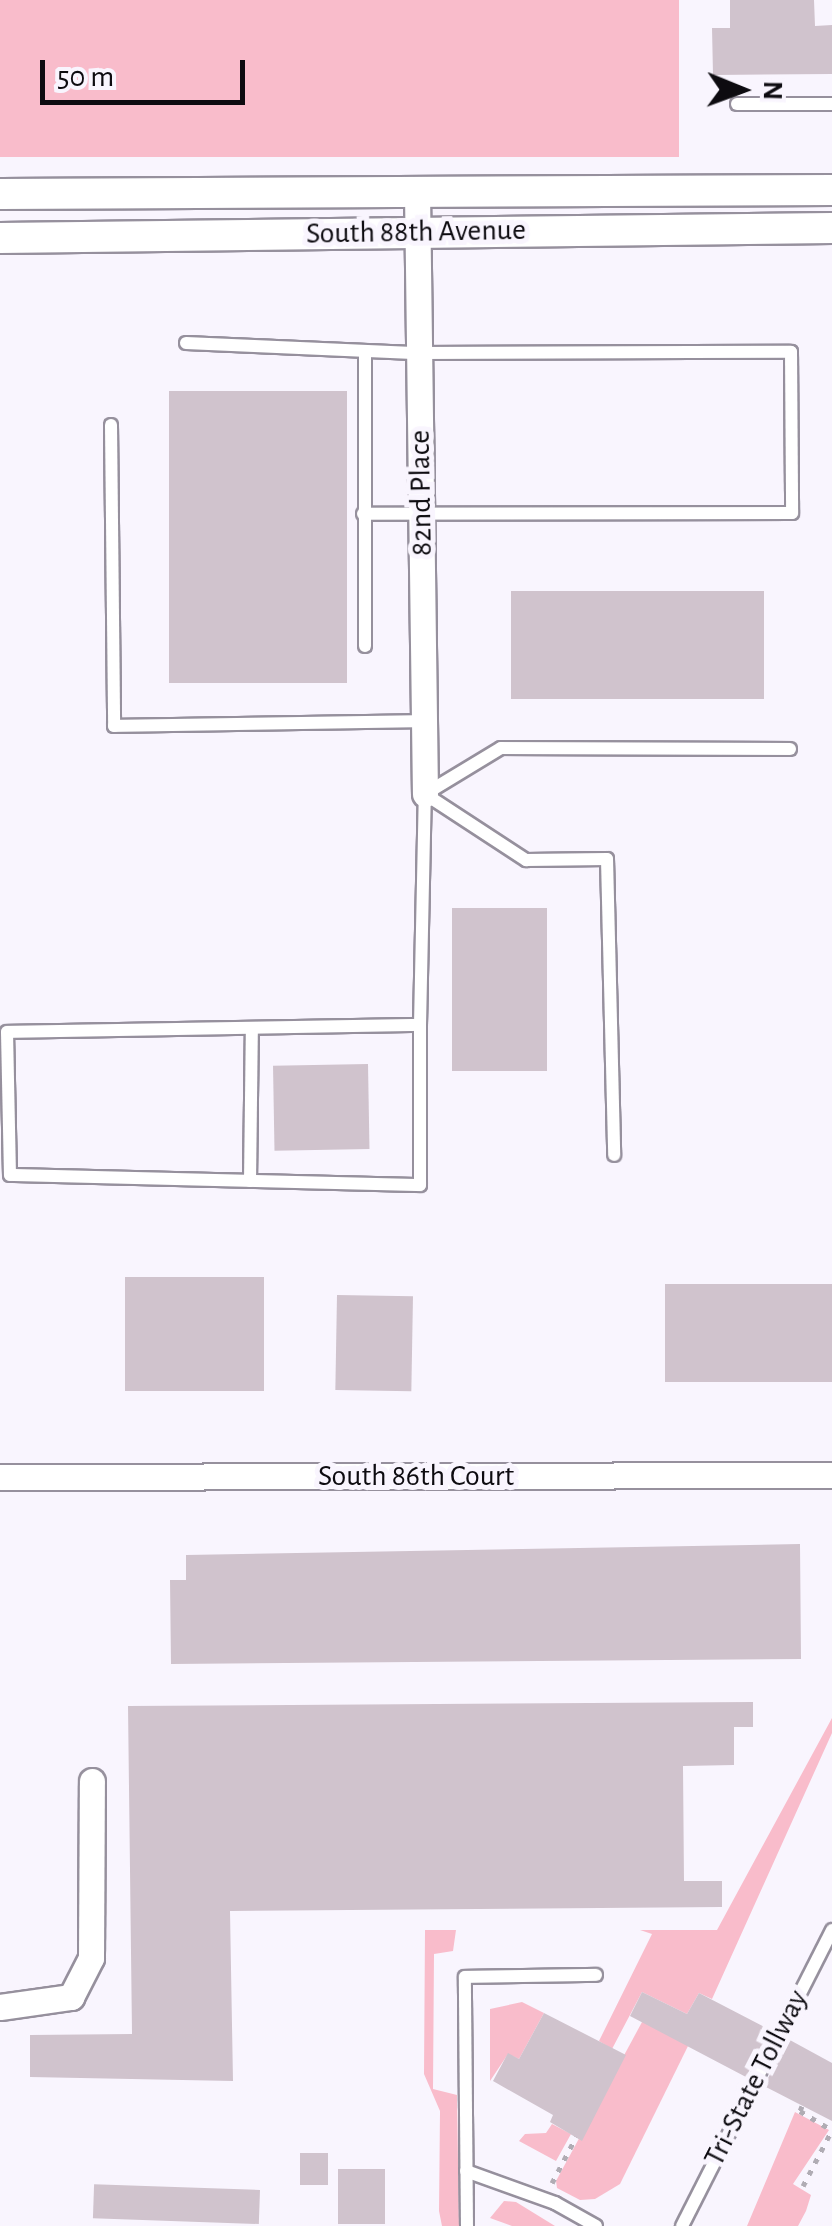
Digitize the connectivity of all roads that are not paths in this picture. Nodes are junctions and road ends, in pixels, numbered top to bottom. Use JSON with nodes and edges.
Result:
{"nodes":[{"id":1,"x":737,"y":104,"type":"dead end"},
{"id":2,"x":832,"y":104,"type":"edge"},
{"id":3,"x":832,"y":190,"type":"edge"},
{"id":4,"x":417,"y":192,"type":"junction"},
{"id":5,"x":0,"y":194,"type":"edge"},
{"id":6,"x":832,"y":228,"type":"edge"},
{"id":7,"x":417,"y":232,"type":"junction"},
{"id":8,"x":0,"y":238,"type":"edge"},
{"id":9,"x":186,"y":343,"type":"dead end"},
{"id":10,"x":365,"y":351,"type":"junction"},
{"id":11,"x":419,"y":353,"type":"junction"},
{"id":12,"x":111,"y":425,"type":"dead end"},
{"id":13,"x":363,"y":514,"type":"junction"},
{"id":14,"x":422,"y":518,"type":"junction"},
{"id":15,"x":365,"y":646,"type":"dead end"},
{"id":16,"x":424,"y":722,"type":"junction"},
{"id":17,"x":790,"y":749,"type":"dead end"},
{"id":18,"x":426,"y":794,"type":"junction"},
{"id":19,"x":420,"y":1024,"type":"junction"},
{"id":20,"x":252,"y":1028,"type":"junction"},
{"id":21,"x":614,"y":1155,"type":"dead end"},
{"id":22,"x":250,"y":1181,"type":"junction"},
{"id":23,"x":832,"y":1475,"type":"edge"},
{"id":24,"x":0,"y":1477,"type":"edge"},
{"id":25,"x":92,"y":1781,"type":"dead end"},
{"id":26,"x":832,"y":1930,"type":"edge"},
{"id":27,"x":596,"y":1975,"type":"dead end"},
{"id":28,"x":0,"y":2008,"type":"edge"},
{"id":29,"x":466,"y":2171,"type":"junction"},
{"id":30,"x":467,"y":2226,"type":"edge"},
{"id":31,"x":596,"y":2226,"type":"edge"},
{"id":32,"x":682,"y":2226,"type":"edge"}],
"edges":[{"from":1,"to":2,"type":"lane"},
{"from":3,"to":4,"type":"street","name":"South 88th Avenue"},
{"from":4,"to":5,"type":"street","name":"South 88th Avenue"},
{"from":4,"to":7,"type":"street","name":"82nd Place"},
{"from":6,"to":7,"type":"street","name":"South 88th Avenue"},
{"from":7,"to":8,"type":"street","name":"South 88th Avenue"},
{"from":7,"to":11,"type":"street","name":"82nd Place"},
{"from":9,"to":10,"type":"lane"},
{"from":10,"to":11,"type":"lane"},
{"from":10,"to":13,"type":"lane"},
{"from":11,"to":14,"type":"street","name":"82nd Place"},
{"from":11,"to":14,"type":"lane"},
{"from":12,"to":16,"type":"lane"},
{"from":13,"to":14,"type":"lane"},
{"from":13,"to":15,"type":"lane"},
{"from":14,"to":16,"type":"street","name":"82nd Place"},
{"from":16,"to":18,"type":"street","name":"82nd Place"},
{"from":17,"to":18,"type":"lane"},
{"from":18,"to":19,"type":"lane"},
{"from":18,"to":21,"type":"lane"},
{"from":19,"to":20,"type":"lane"},
{"from":19,"to":22,"type":"lane"},
{"from":20,"to":22,"type":"lane"},
{"from":20,"to":22,"type":"lane"},
{"from":23,"to":24,"type":"street","name":"South 86th Court"},
{"from":25,"to":28,"type":"street"},
{"from":26,"to":32,"type":"lane","name":"Tri-State Tollway"},
{"from":27,"to":29,"type":"lane"},
{"from":29,"to":30,"type":"lane"},
{"from":29,"to":31,"type":"lane"}]}
